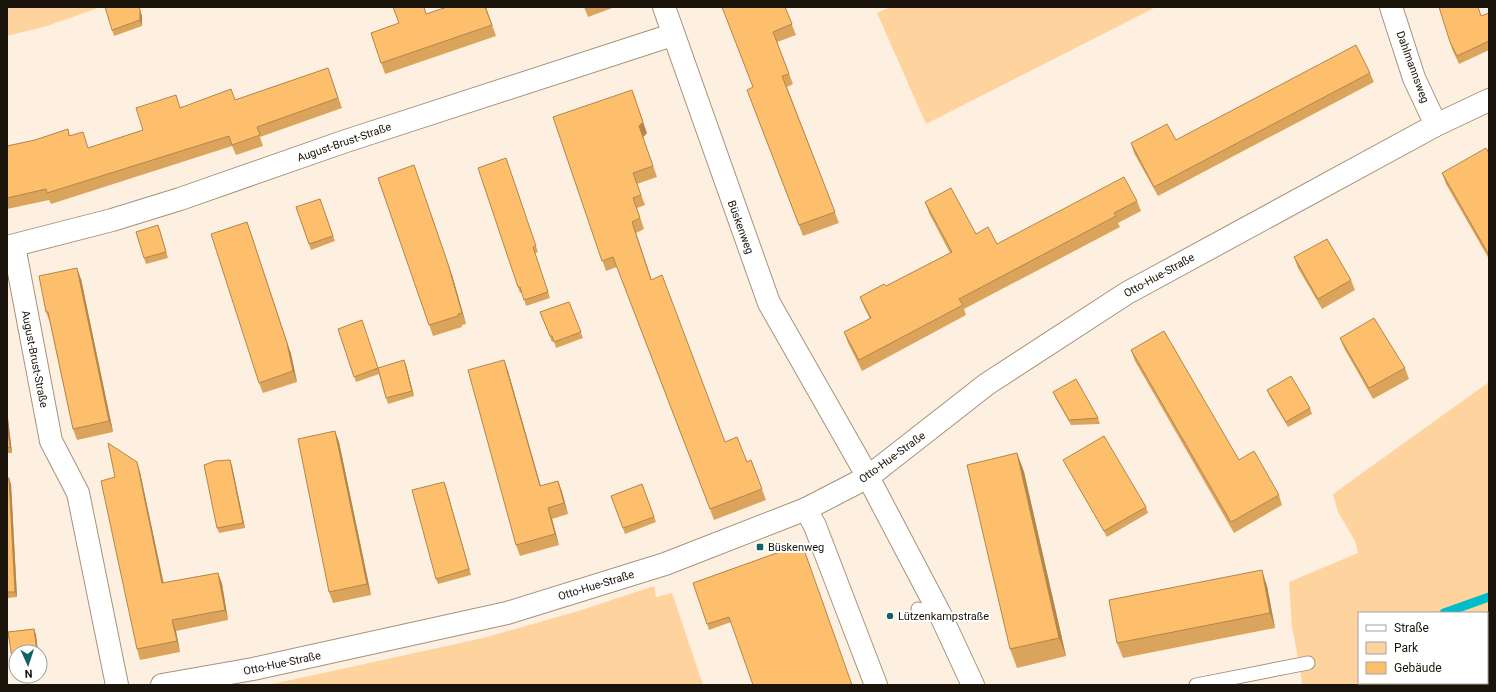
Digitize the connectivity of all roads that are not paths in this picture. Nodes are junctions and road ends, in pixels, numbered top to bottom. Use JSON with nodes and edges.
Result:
{"nodes":[{"id":1,"x":664,"y":7,"type":"edge"},
{"id":2,"x":1391,"y":7,"type":"edge"},
{"id":3,"x":672,"y":34,"type":"junction"},
{"id":4,"x":1489,"y":100,"type":"edge"},
{"id":5,"x":1436,"y":125,"type":"junction"},
{"id":6,"x":11,"y":247,"type":"edge"},
{"id":7,"x":868,"y":477,"type":"junction"},
{"id":8,"x":806,"y":509,"type":"junction"},
{"id":9,"x":918,"y":609,"type":"dead end"},
{"id":10,"x":940,"y":614,"type":"junction"},
{"id":11,"x":1308,"y":663,"type":"dead end"},
{"id":12,"x":117,"y":685,"type":"edge"},
{"id":13,"x":162,"y":685,"type":"edge"},
{"id":14,"x":876,"y":685,"type":"edge"},
{"id":15,"x":973,"y":685,"type":"edge"},
{"id":16,"x":1196,"y":685,"type":"edge"}],
"edges":[{"from":1,"to":3,"type":"street","name":"Büskenweg"},
{"from":2,"to":5,"type":"street","name":"Dahlmannsweg"},
{"from":3,"to":6,"type":"street","name":"August-Brust-Straße"},
{"from":3,"to":7,"type":"street","name":"Büskenweg"},
{"from":4,"to":5,"type":"street","name":"Otto-Hue-Straße"},
{"from":5,"to":7,"type":"street","name":"Otto-Hue-Straße"},
{"from":6,"to":12,"type":"street","name":"August-Brust-Straße"},
{"from":7,"to":8,"type":"street","name":"Otto-Hue-Straße"},
{"from":7,"to":10,"type":"street"},
{"from":8,"to":13,"type":"street","name":"Otto-Hue-Straße"},
{"from":8,"to":14,"type":"street"},
{"from":9,"to":10,"type":"lane"},
{"from":10,"to":15,"type":"street"},
{"from":11,"to":16,"type":"lane"}]}
